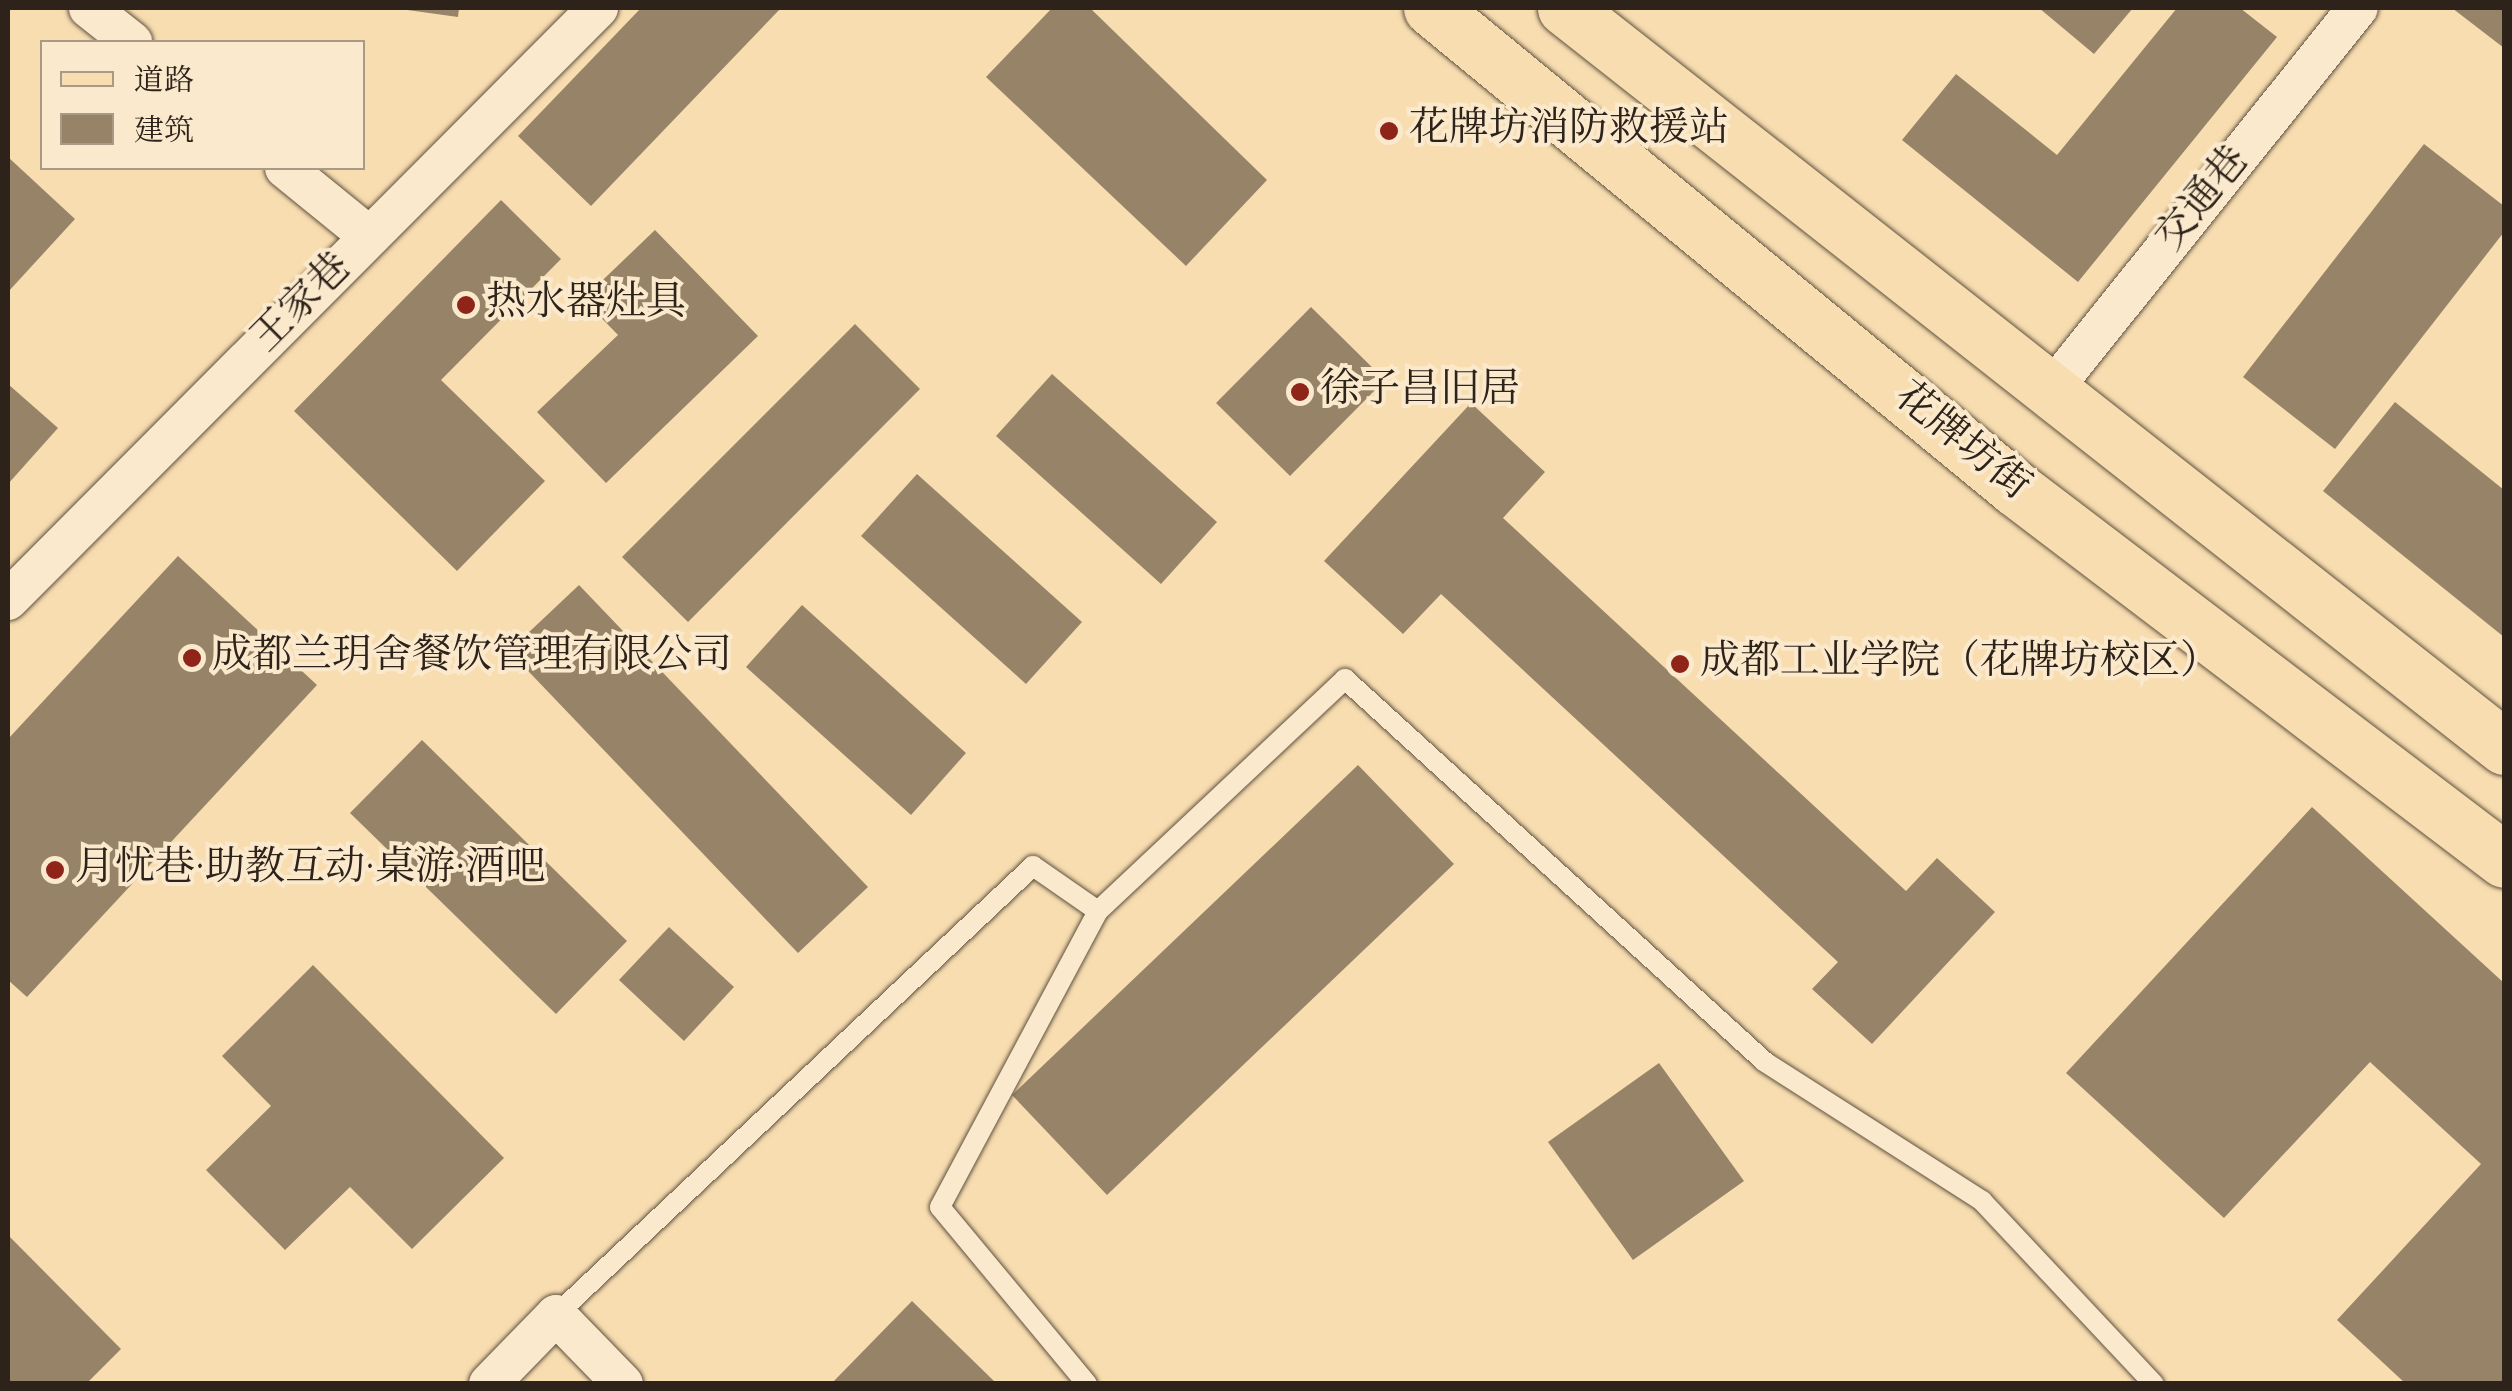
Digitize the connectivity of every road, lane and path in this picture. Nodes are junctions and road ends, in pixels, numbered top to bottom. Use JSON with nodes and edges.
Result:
{"nodes":[{"id":1,"x":89,"y":8,"type":"edge"},
{"id":2,"x":598,"y":8,"type":"edge"},
{"id":3,"x":1431,"y":8,"type":"edge"},
{"id":4,"x":1565,"y":8,"type":"edge"},
{"id":5,"x":2358,"y":8,"type":"edge"},
{"id":6,"x":129,"y":40,"type":"edge"},
{"id":7,"x":288,"y":170,"type":"edge"},
{"id":8,"x":370,"y":236,"type":"junction"},
{"id":9,"x":2050,"y":392,"type":"junction"},
{"id":10,"x":8,"y":600,"type":"edge"},
{"id":11,"x":2504,"y":747,"type":"edge"},
{"id":12,"x":2504,"y":860,"type":"edge"},
{"id":13,"x":1098,"y":911,"type":"junction"},
{"id":14,"x":556,"y":1315,"type":"junction"},
{"id":15,"x":490,"y":1384,"type":"edge"},
{"id":16,"x":623,"y":1384,"type":"edge"},
{"id":17,"x":1087,"y":1384,"type":"edge"},
{"id":18,"x":2154,"y":1384,"type":"edge"}],
"edges":[{"from":1,"to":6,"type":"street"},
{"from":2,"to":8,"type":"street","name":"王家巷"},
{"from":3,"to":12,"type":"main road","name":"花牌坊街"},
{"from":4,"to":9,"type":"main road"},
{"from":5,"to":9,"type":"street","name":"交通巷"},
{"from":7,"to":8,"type":"street"},
{"from":8,"to":10,"type":"street","name":"王家巷"},
{"from":9,"to":11,"type":"main road"},
{"from":13,"to":14,"type":"lane"},
{"from":13,"to":17,"type":"lane"},
{"from":13,"to":18,"type":"lane"},
{"from":14,"to":15,"type":"street"},
{"from":14,"to":16,"type":"street"}]}
